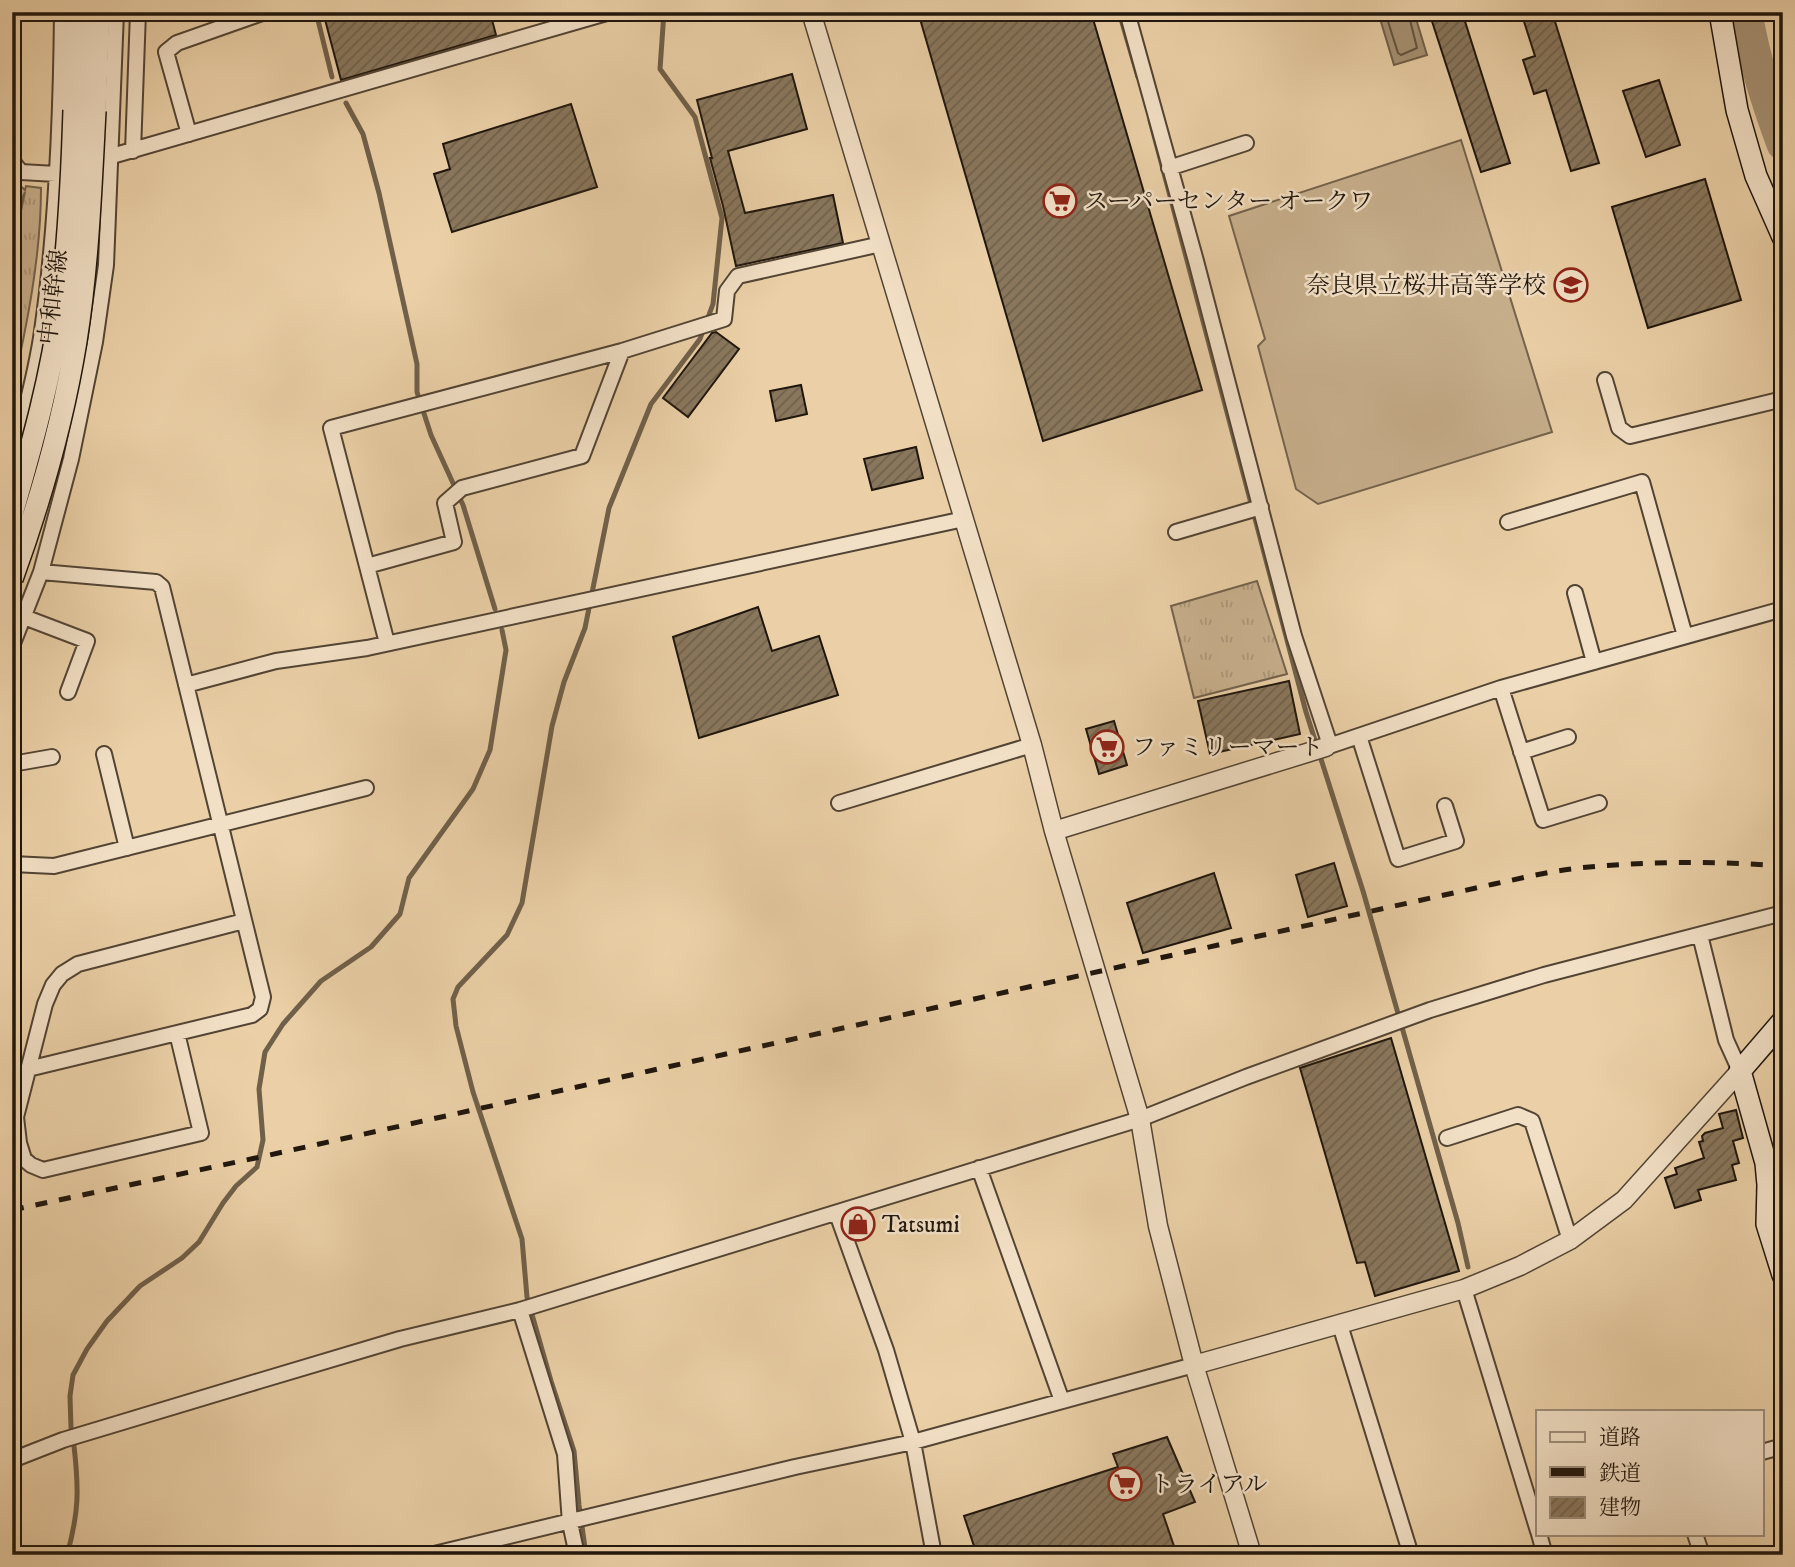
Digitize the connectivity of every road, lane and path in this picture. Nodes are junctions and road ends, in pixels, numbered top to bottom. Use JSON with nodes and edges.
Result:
{"nodes":[{"id":1,"x":62,"y":12,"type":"edge"},
{"id":2,"x":78,"y":12,"type":"edge"},
{"id":3,"x":99,"y":12,"type":"edge"},
{"id":4,"x":116,"y":12,"type":"edge"},
{"id":5,"x":138,"y":12,"type":"edge"},
{"id":6,"x":265,"y":12,"type":"edge"},
{"id":7,"x":552,"y":12,"type":"edge"},
{"id":8,"x":610,"y":12,"type":"edge"},
{"id":9,"x":811,"y":12,"type":"edge"},
{"id":10,"x":1128,"y":12,"type":"edge"},
{"id":11,"x":1720,"y":12,"type":"edge"},
{"id":12,"x":1779,"y":12,"type":"edge"},
{"id":13,"x":1783,"y":22,"type":"edge"},
{"id":14,"x":556,"y":27,"type":"junction"},
{"id":15,"x":85,"y":111,"type":"junction"},
{"id":16,"x":189,"y":134,"type":"junction"},
{"id":17,"x":1246,"y":143,"type":"dead end"},
{"id":18,"x":133,"y":151,"type":"junction"},
{"id":19,"x":112,"y":156,"type":"junction"},
{"id":20,"x":12,"y":162,"type":"edge"},
{"id":21,"x":1169,"y":168,"type":"junction"},
{"id":22,"x":56,"y":174,"type":"junction"},
{"id":23,"x":1783,"y":237,"type":"edge"},
{"id":24,"x":881,"y":244,"type":"junction"},
{"id":25,"x":622,"y":351,"type":"junction"},
{"id":26,"x":1605,"y":380,"type":"dead end"},
{"id":27,"x":1783,"y":399,"type":"edge"},
{"id":28,"x":12,"y":466,"type":"edge"},
{"id":29,"x":1259,"y":507,"type":"junction"},
{"id":30,"x":12,"y":514,"type":"edge"},
{"id":31,"x":964,"y":519,"type":"junction"},
{"id":32,"x":1508,"y":522,"type":"dead end"},
{"id":33,"x":1176,"y":532,"type":"dead end"},
{"id":34,"x":367,"y":566,"type":"junction"},
{"id":35,"x":41,"y":572,"type":"junction"},
{"id":36,"x":12,"y":579,"type":"edge"},
{"id":37,"x":1575,"y":593,"type":"dead end"},
{"id":38,"x":1783,"y":610,"type":"edge"},
{"id":39,"x":24,"y":617,"type":"junction"},
{"id":40,"x":1685,"y":636,"type":"junction"},
{"id":41,"x":387,"y":643,"type":"junction"},
{"id":42,"x":12,"y":646,"type":"edge"},
{"id":43,"x":1594,"y":662,"type":"junction"},
{"id":44,"x":186,"y":685,"type":"junction"},
{"id":45,"x":1501,"y":688,"type":"junction"},
{"id":46,"x":68,"y":692,"type":"dead end"},
{"id":47,"x":1359,"y":736,"type":"junction"},
{"id":48,"x":1568,"y":737,"type":"dead end"},
{"id":49,"x":1032,"y":745,"type":"junction"},
{"id":50,"x":1328,"y":746,"type":"junction"},
{"id":51,"x":1521,"y":752,"type":"junction"},
{"id":52,"x":104,"y":754,"type":"dead end"},
{"id":53,"x":52,"y":757,"type":"dead end"},
{"id":54,"x":12,"y":764,"type":"edge"},
{"id":55,"x":366,"y":788,"type":"dead end"},
{"id":56,"x":839,"y":803,"type":"dead end"},
{"id":57,"x":1599,"y":803,"type":"dead end"},
{"id":58,"x":1445,"y":806,"type":"dead end"},
{"id":59,"x":220,"y":825,"type":"junction"},
{"id":60,"x":1054,"y":831,"type":"junction"},
{"id":61,"x":127,"y":848,"type":"junction"},
{"id":62,"x":12,"y":864,"type":"edge"},
{"id":63,"x":1783,"y":913,"type":"edge"},
{"id":64,"x":244,"y":922,"type":"junction"},
{"id":65,"x":1700,"y":935,"type":"junction"},
{"id":66,"x":1783,"y":1021,"type":"edge"},
{"id":67,"x":177,"y":1033,"type":"junction"},
{"id":68,"x":28,"y":1069,"type":"junction"},
{"id":69,"x":1740,"y":1071,"type":"junction"},
{"id":70,"x":1140,"y":1119,"type":"junction"},
{"id":71,"x":1447,"y":1138,"type":"dead end"},
{"id":72,"x":979,"y":1168,"type":"junction"},
{"id":73,"x":837,"y":1214,"type":"junction"},
{"id":74,"x":1775,"y":1222,"type":"edge"},
{"id":75,"x":1570,"y":1240,"type":"junction"},
{"id":76,"x":1783,"y":1275,"type":"edge"},
{"id":77,"x":1464,"y":1289,"type":"junction"},
{"id":78,"x":520,"y":1310,"type":"junction"},
{"id":79,"x":1340,"y":1325,"type":"junction"},
{"id":80,"x":1194,"y":1365,"type":"junction"},
{"id":81,"x":1062,"y":1401,"type":"junction"},
{"id":82,"x":913,"y":1442,"type":"junction"},
{"id":83,"x":1783,"y":1446,"type":"edge"},
{"id":84,"x":1764,"y":1451,"type":"edge"},
{"id":85,"x":12,"y":1460,"type":"edge"},
{"id":86,"x":570,"y":1523,"type":"junction"},
{"id":87,"x":1536,"y":1525,"type":"edge"},
{"id":88,"x":1539,"y":1536,"type":"edge"},
{"id":89,"x":1696,"y":1536,"type":"edge"},
{"id":90,"x":430,"y":1555,"type":"edge"},
{"id":91,"x":576,"y":1555,"type":"edge"},
{"id":92,"x":934,"y":1555,"type":"edge"},
{"id":93,"x":1252,"y":1555,"type":"edge"},
{"id":94,"x":1411,"y":1555,"type":"edge"},
{"id":95,"x":1545,"y":1555,"type":"edge"},
{"id":96,"x":1702,"y":1555,"type":"edge"}],
"edges":[{"from":1,"to":22,"type":"street"},
{"from":2,"to":15,"type":"main road","name":"中和幹線"},
{"from":3,"to":15,"type":"main road","name":"中和幹線"},
{"from":4,"to":19,"type":"street"},
{"from":5,"to":18,"type":"street"},
{"from":6,"to":16,"type":"street"},
{"from":7,"to":14,"type":"street"},
{"from":8,"to":14,"type":"street"},
{"from":9,"to":24,"type":"street"},
{"from":10,"to":21,"type":"street"},
{"from":11,"to":23,"type":"main road"},
{"from":12,"to":13,"type":"street"},
{"from":14,"to":16,"type":"street"},
{"from":15,"to":30,"type":"main road","name":"中和幹線","bridge":true},
{"from":15,"to":36,"type":"main road","name":"中和幹線","bridge":true},
{"from":16,"to":18,"type":"street"},
{"from":17,"to":21,"type":"street"},
{"from":18,"to":19,"type":"street"},
{"from":19,"to":35,"type":"street"},
{"from":20,"to":22,"type":"street"},
{"from":21,"to":29,"type":"street"},
{"from":22,"to":28,"type":"street"},
{"from":24,"to":25,"type":"street"},
{"from":24,"to":31,"type":"street"},
{"from":25,"to":34,"type":"street"},
{"from":25,"to":34,"type":"street"},
{"from":26,"to":27,"type":"street"},
{"from":29,"to":33,"type":"street"},
{"from":29,"to":50,"type":"street"},
{"from":31,"to":41,"type":"street"},
{"from":31,"to":49,"type":"street"},
{"from":32,"to":40,"type":"street"},
{"from":34,"to":41,"type":"street"},
{"from":35,"to":39,"type":"street"},
{"from":35,"to":44,"type":"street"},
{"from":37,"to":43,"type":"street"},
{"from":38,"to":40,"type":"street"},
{"from":39,"to":42,"type":"street"},
{"from":39,"to":46,"type":"street"},
{"from":40,"to":43,"type":"street"},
{"from":41,"to":44,"type":"street"},
{"from":43,"to":45,"type":"street"},
{"from":44,"to":59,"type":"street"},
{"from":45,"to":47,"type":"street"},
{"from":45,"to":51,"type":"street"},
{"from":47,"to":50,"type":"street"},
{"from":47,"to":58,"type":"street"},
{"from":48,"to":51,"type":"street"},
{"from":49,"to":56,"type":"street"},
{"from":49,"to":60,"type":"street"},
{"from":50,"to":60,"type":"street"},
{"from":51,"to":57,"type":"street"},
{"from":52,"to":61,"type":"street"},
{"from":53,"to":54,"type":"street"},
{"from":55,"to":59,"type":"street"},
{"from":59,"to":61,"type":"street"},
{"from":59,"to":64,"type":"street"},
{"from":60,"to":70,"type":"street"},
{"from":61,"to":62,"type":"street"},
{"from":63,"to":65,"type":"street"},
{"from":64,"to":67,"type":"street"},
{"from":64,"to":68,"type":"street"},
{"from":65,"to":69,"type":"street"},
{"from":65,"to":70,"type":"street"},
{"from":66,"to":69,"type":"main road"},
{"from":67,"to":68,"type":"street"},
{"from":67,"to":68,"type":"street"},
{"from":69,"to":74,"type":"main road"},
{"from":69,"to":75,"type":"street"},
{"from":70,"to":72,"type":"street"},
{"from":70,"to":80,"type":"street"},
{"from":71,"to":75,"type":"street"},
{"from":72,"to":73,"type":"street"},
{"from":72,"to":81,"type":"street"},
{"from":73,"to":78,"type":"street"},
{"from":73,"to":82,"type":"street"},
{"from":74,"to":76,"type":"main road"},
{"from":75,"to":77,"type":"street"},
{"from":77,"to":79,"type":"street"},
{"from":77,"to":87,"type":"street"},
{"from":78,"to":85,"type":"street"},
{"from":78,"to":86,"type":"street"},
{"from":79,"to":80,"type":"street"},
{"from":79,"to":94,"type":"street"},
{"from":80,"to":81,"type":"street"},
{"from":80,"to":93,"type":"street"},
{"from":81,"to":82,"type":"street"},
{"from":82,"to":86,"type":"street"},
{"from":82,"to":92,"type":"street"},
{"from":83,"to":84,"type":"street"},
{"from":86,"to":90,"type":"street"},
{"from":86,"to":91,"type":"street"},
{"from":88,"to":95,"type":"street"},
{"from":89,"to":96,"type":"street"}]}
